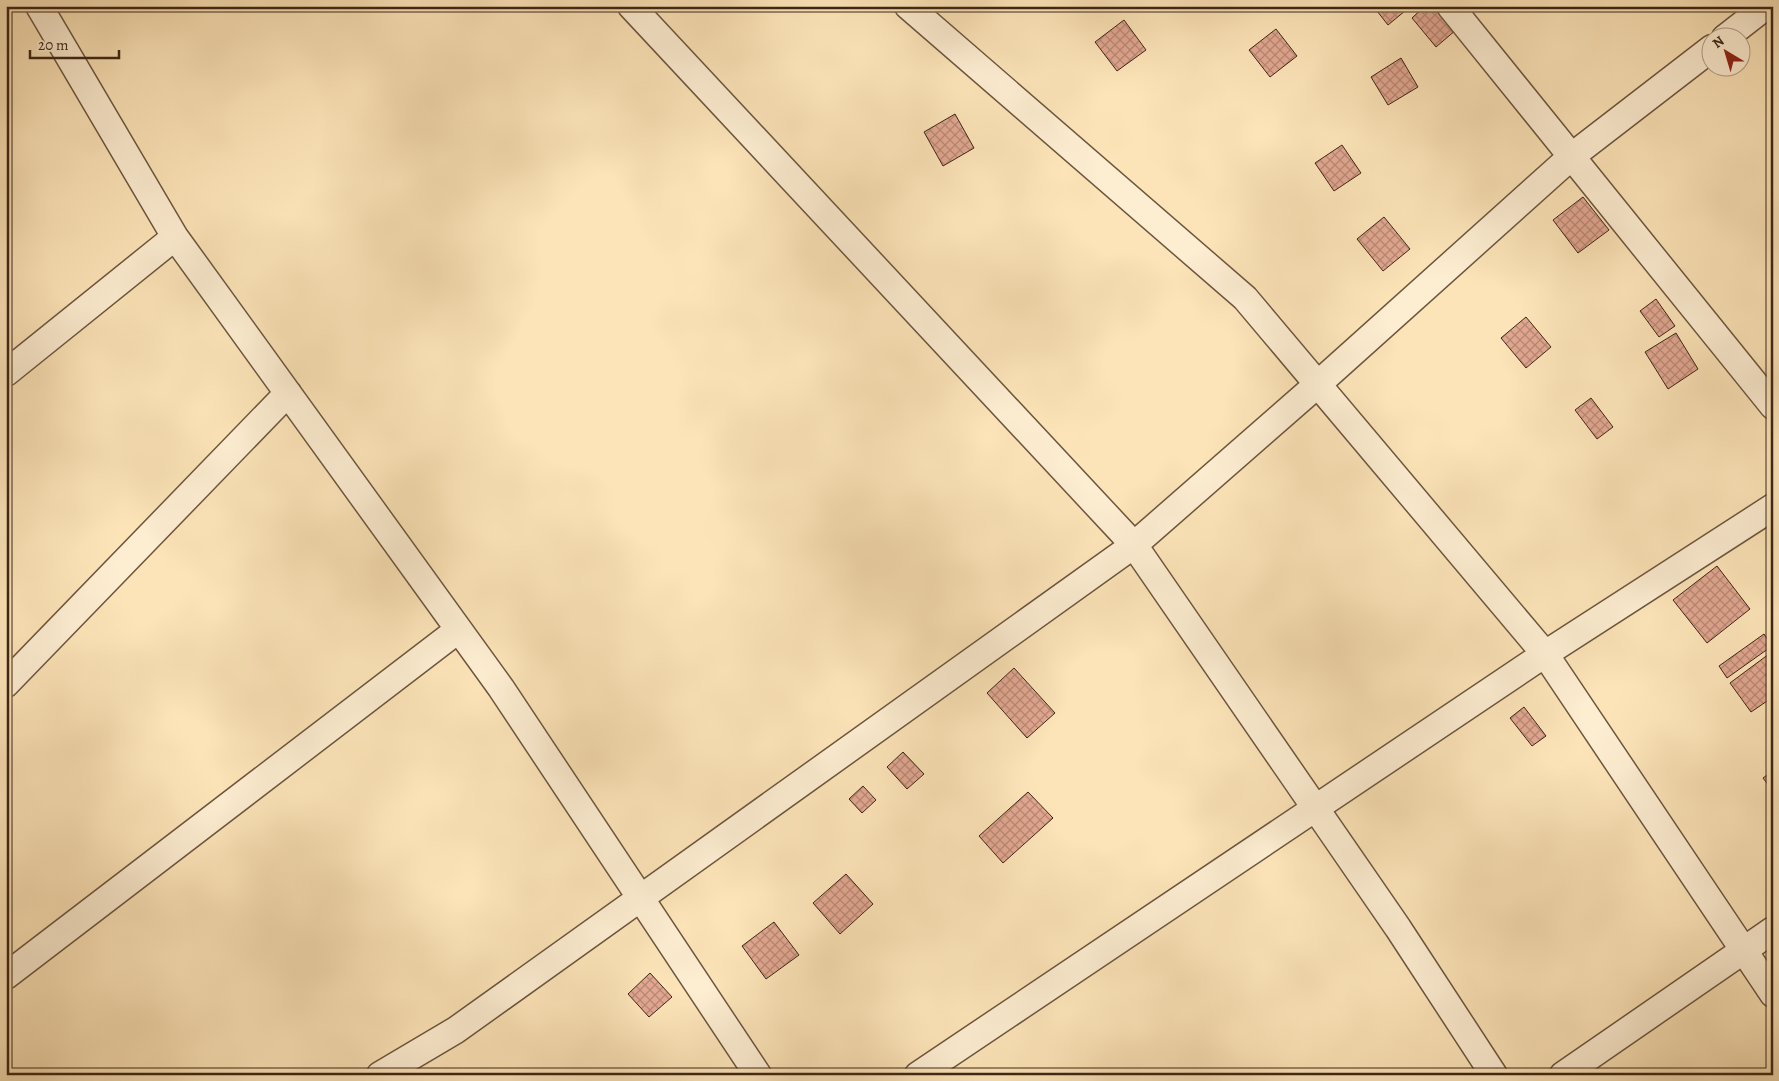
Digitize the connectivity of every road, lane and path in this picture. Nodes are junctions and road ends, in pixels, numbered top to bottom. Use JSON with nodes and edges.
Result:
{"nodes":[{"id":1,"x":39,"y":6,"type":"edge"},
{"id":2,"x":631,"y":6,"type":"edge"},
{"id":3,"x":908,"y":6,"type":"edge"},
{"id":4,"x":1450,"y":6,"type":"edge"},
{"id":5,"x":1766,"y":6,"type":"edge"},
{"id":6,"x":1738,"y":28,"type":"edge"},
{"id":7,"x":1702,"y":56,"type":"edge"},
{"id":8,"x":1572,"y":156,"type":"junction"},
{"id":9,"x":176,"y":237,"type":"junction"},
{"id":10,"x":6,"y":373,"type":"edge"},
{"id":11,"x":1318,"y":384,"type":"junction"},
{"id":12,"x":288,"y":393,"type":"junction"},
{"id":13,"x":1773,"y":406,"type":"edge"},
{"id":14,"x":1773,"y":507,"type":"edge"},
{"id":15,"x":1134,"y":544,"type":"junction"},
{"id":16,"x":458,"y":630,"type":"junction"},
{"id":17,"x":1545,"y":654,"type":"junction"},
{"id":18,"x":6,"y":684,"type":"edge"},
{"id":19,"x":1315,"y":808,"type":"junction"},
{"id":20,"x":640,"y":898,"type":"junction"},
{"id":21,"x":1773,"y":930,"type":"edge"},
{"id":22,"x":1743,"y":950,"type":"junction"},
{"id":23,"x":6,"y":976,"type":"edge"},
{"id":24,"x":1773,"y":994,"type":"edge"},
{"id":25,"x":380,"y":1075,"type":"edge"},
{"id":26,"x":758,"y":1075,"type":"edge"},
{"id":27,"x":918,"y":1075,"type":"edge"},
{"id":28,"x":1494,"y":1075,"type":"edge"},
{"id":29,"x":1563,"y":1075,"type":"edge"}],
"edges":[{"from":1,"to":9,"type":"street"},
{"from":2,"to":15,"type":"street"},
{"from":3,"to":11,"type":"street"},
{"from":4,"to":8,"type":"street"},
{"from":5,"to":6,"type":"street"},
{"from":7,"to":8,"type":"street"},
{"from":8,"to":11,"type":"street"},
{"from":8,"to":13,"type":"street"},
{"from":9,"to":10,"type":"street"},
{"from":9,"to":12,"type":"street"},
{"from":11,"to":15,"type":"street"},
{"from":11,"to":17,"type":"street"},
{"from":12,"to":16,"type":"street"},
{"from":12,"to":18,"type":"street"},
{"from":14,"to":17,"type":"street"},
{"from":15,"to":19,"type":"street"},
{"from":15,"to":20,"type":"street"},
{"from":16,"to":20,"type":"street"},
{"from":16,"to":23,"type":"street"},
{"from":17,"to":19,"type":"street"},
{"from":17,"to":22,"type":"street"},
{"from":19,"to":27,"type":"street"},
{"from":19,"to":28,"type":"street"},
{"from":20,"to":25,"type":"street"},
{"from":20,"to":26,"type":"street"},
{"from":21,"to":22,"type":"street"},
{"from":22,"to":24,"type":"street"},
{"from":22,"to":29,"type":"street"}]}
